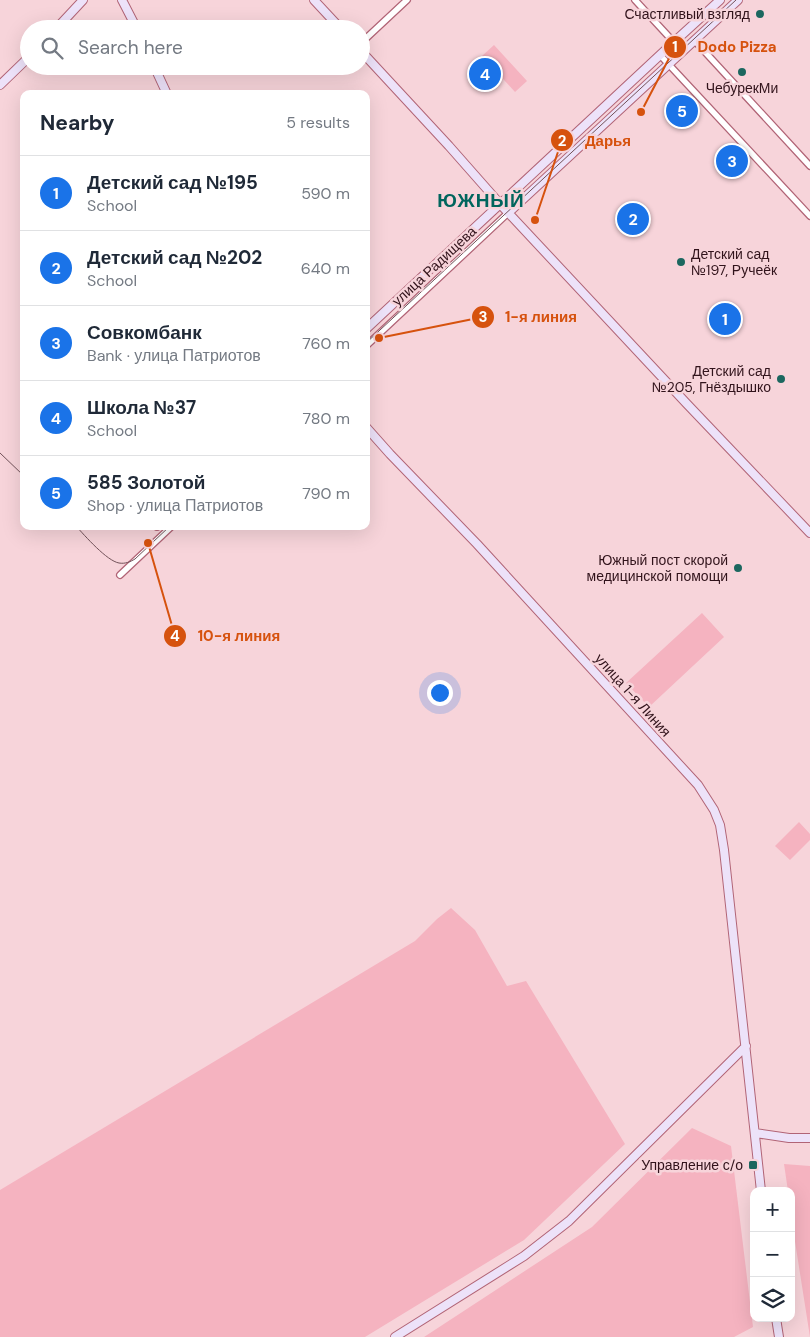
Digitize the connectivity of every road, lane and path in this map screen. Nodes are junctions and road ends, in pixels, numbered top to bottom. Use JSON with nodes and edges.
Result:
{"nodes":[{"id":1,"x":83,"y":0,"type":"edge"},
{"id":2,"x":122,"y":0,"type":"edge"},
{"id":3,"x":314,"y":0,"type":"edge"},
{"id":4,"x":407,"y":0,"type":"edge"},
{"id":5,"x":634,"y":0,"type":"edge"},
{"id":6,"x":720,"y":0,"type":"edge"},
{"id":7,"x":738,"y":0,"type":"edge"},
{"id":8,"x":64,"y":20,"type":"edge"},
{"id":9,"x":132,"y":20,"type":"edge"},
{"id":10,"x":333,"y":20,"type":"edge"},
{"id":11,"x":370,"y":35,"type":"edge"},
{"id":12,"x":694,"y":40,"type":"junction"},
{"id":13,"x":674,"y":42,"type":"junction"},
{"id":14,"x":682,"y":51,"type":"junction"},
{"id":15,"x":660,"y":55,"type":"junction"},
{"id":16,"x":370,"y":61,"type":"edge"},
{"id":17,"x":668,"y":64,"type":"junction"},
{"id":18,"x":20,"y":66,"type":"edge"},
{"id":19,"x":158,"y":75,"type":"edge"},
{"id":20,"x":0,"y":85,"type":"edge"},
{"id":21,"x":165,"y":90,"type":"edge"},
{"id":22,"x":810,"y":166,"type":"edge"},
{"id":23,"x":501,"y":205,"type":"junction"},
{"id":24,"x":509,"y":213,"type":"junction"},
{"id":25,"x":810,"y":216,"type":"edge"},
{"id":26,"x":370,"y":325,"type":"edge"},
{"id":27,"x":370,"y":342,"type":"edge"},
{"id":28,"x":370,"y":432,"type":"edge"},
{"id":29,"x":168,"y":530,"type":"edge"},
{"id":30,"x":810,"y":533,"type":"edge"},
{"id":31,"x":120,"y":575,"type":"dead end"},
{"id":32,"x":746,"y":1046,"type":"junction"},
{"id":33,"x":755,"y":1133,"type":"junction"},
{"id":34,"x":810,"y":1138,"type":"edge"},
{"id":35,"x":761,"y":1187,"type":"edge"},
{"id":36,"x":777,"y":1322,"type":"edge"},
{"id":37,"x":394,"y":1337,"type":"edge"},
{"id":38,"x":780,"y":1337,"type":"edge"}],
"edges":[{"from":1,"to":8,"type":"street"},
{"from":2,"to":9,"type":"street"},
{"from":3,"to":10,"type":"street"},
{"from":4,"to":11,"type":"street"},
{"from":5,"to":13,"type":"street"},
{"from":6,"to":13,"type":"street","name":"улица Радищева"},
{"from":7,"to":12,"type":"street","name":"улица Радищева"},
{"from":12,"to":14,"type":"street","name":"улица Радищева"},
{"from":12,"to":22,"type":"street"},
{"from":13,"to":14,"type":"street"},
{"from":13,"to":15,"type":"street","name":"улица Радищева"},
{"from":14,"to":17,"type":"street","name":"улица Радищева"},
{"from":15,"to":17,"type":"street"},
{"from":15,"to":23,"type":"street","name":"улица Радищева"},
{"from":16,"to":23,"type":"street"},
{"from":17,"to":24,"type":"street","name":"улица Радищева"},
{"from":17,"to":25,"type":"street"},
{"from":18,"to":20,"type":"street"},
{"from":19,"to":21,"type":"street"},
{"from":23,"to":24,"type":"street"},
{"from":23,"to":26,"type":"street","name":"улица Радищева"},
{"from":24,"to":27,"type":"street","name":"улица Радищева"},
{"from":24,"to":30,"type":"street"},
{"from":28,"to":32,"type":"street","name":"улица 1-я Линия"},
{"from":29,"to":31,"type":"street"},
{"from":32,"to":33,"type":"street","name":"улица 1-я Линия"},
{"from":32,"to":37,"type":"street"},
{"from":33,"to":34,"type":"street"},
{"from":33,"to":35,"type":"street","name":"улица 1-я Линия"},
{"from":36,"to":38,"type":"street"}]}
